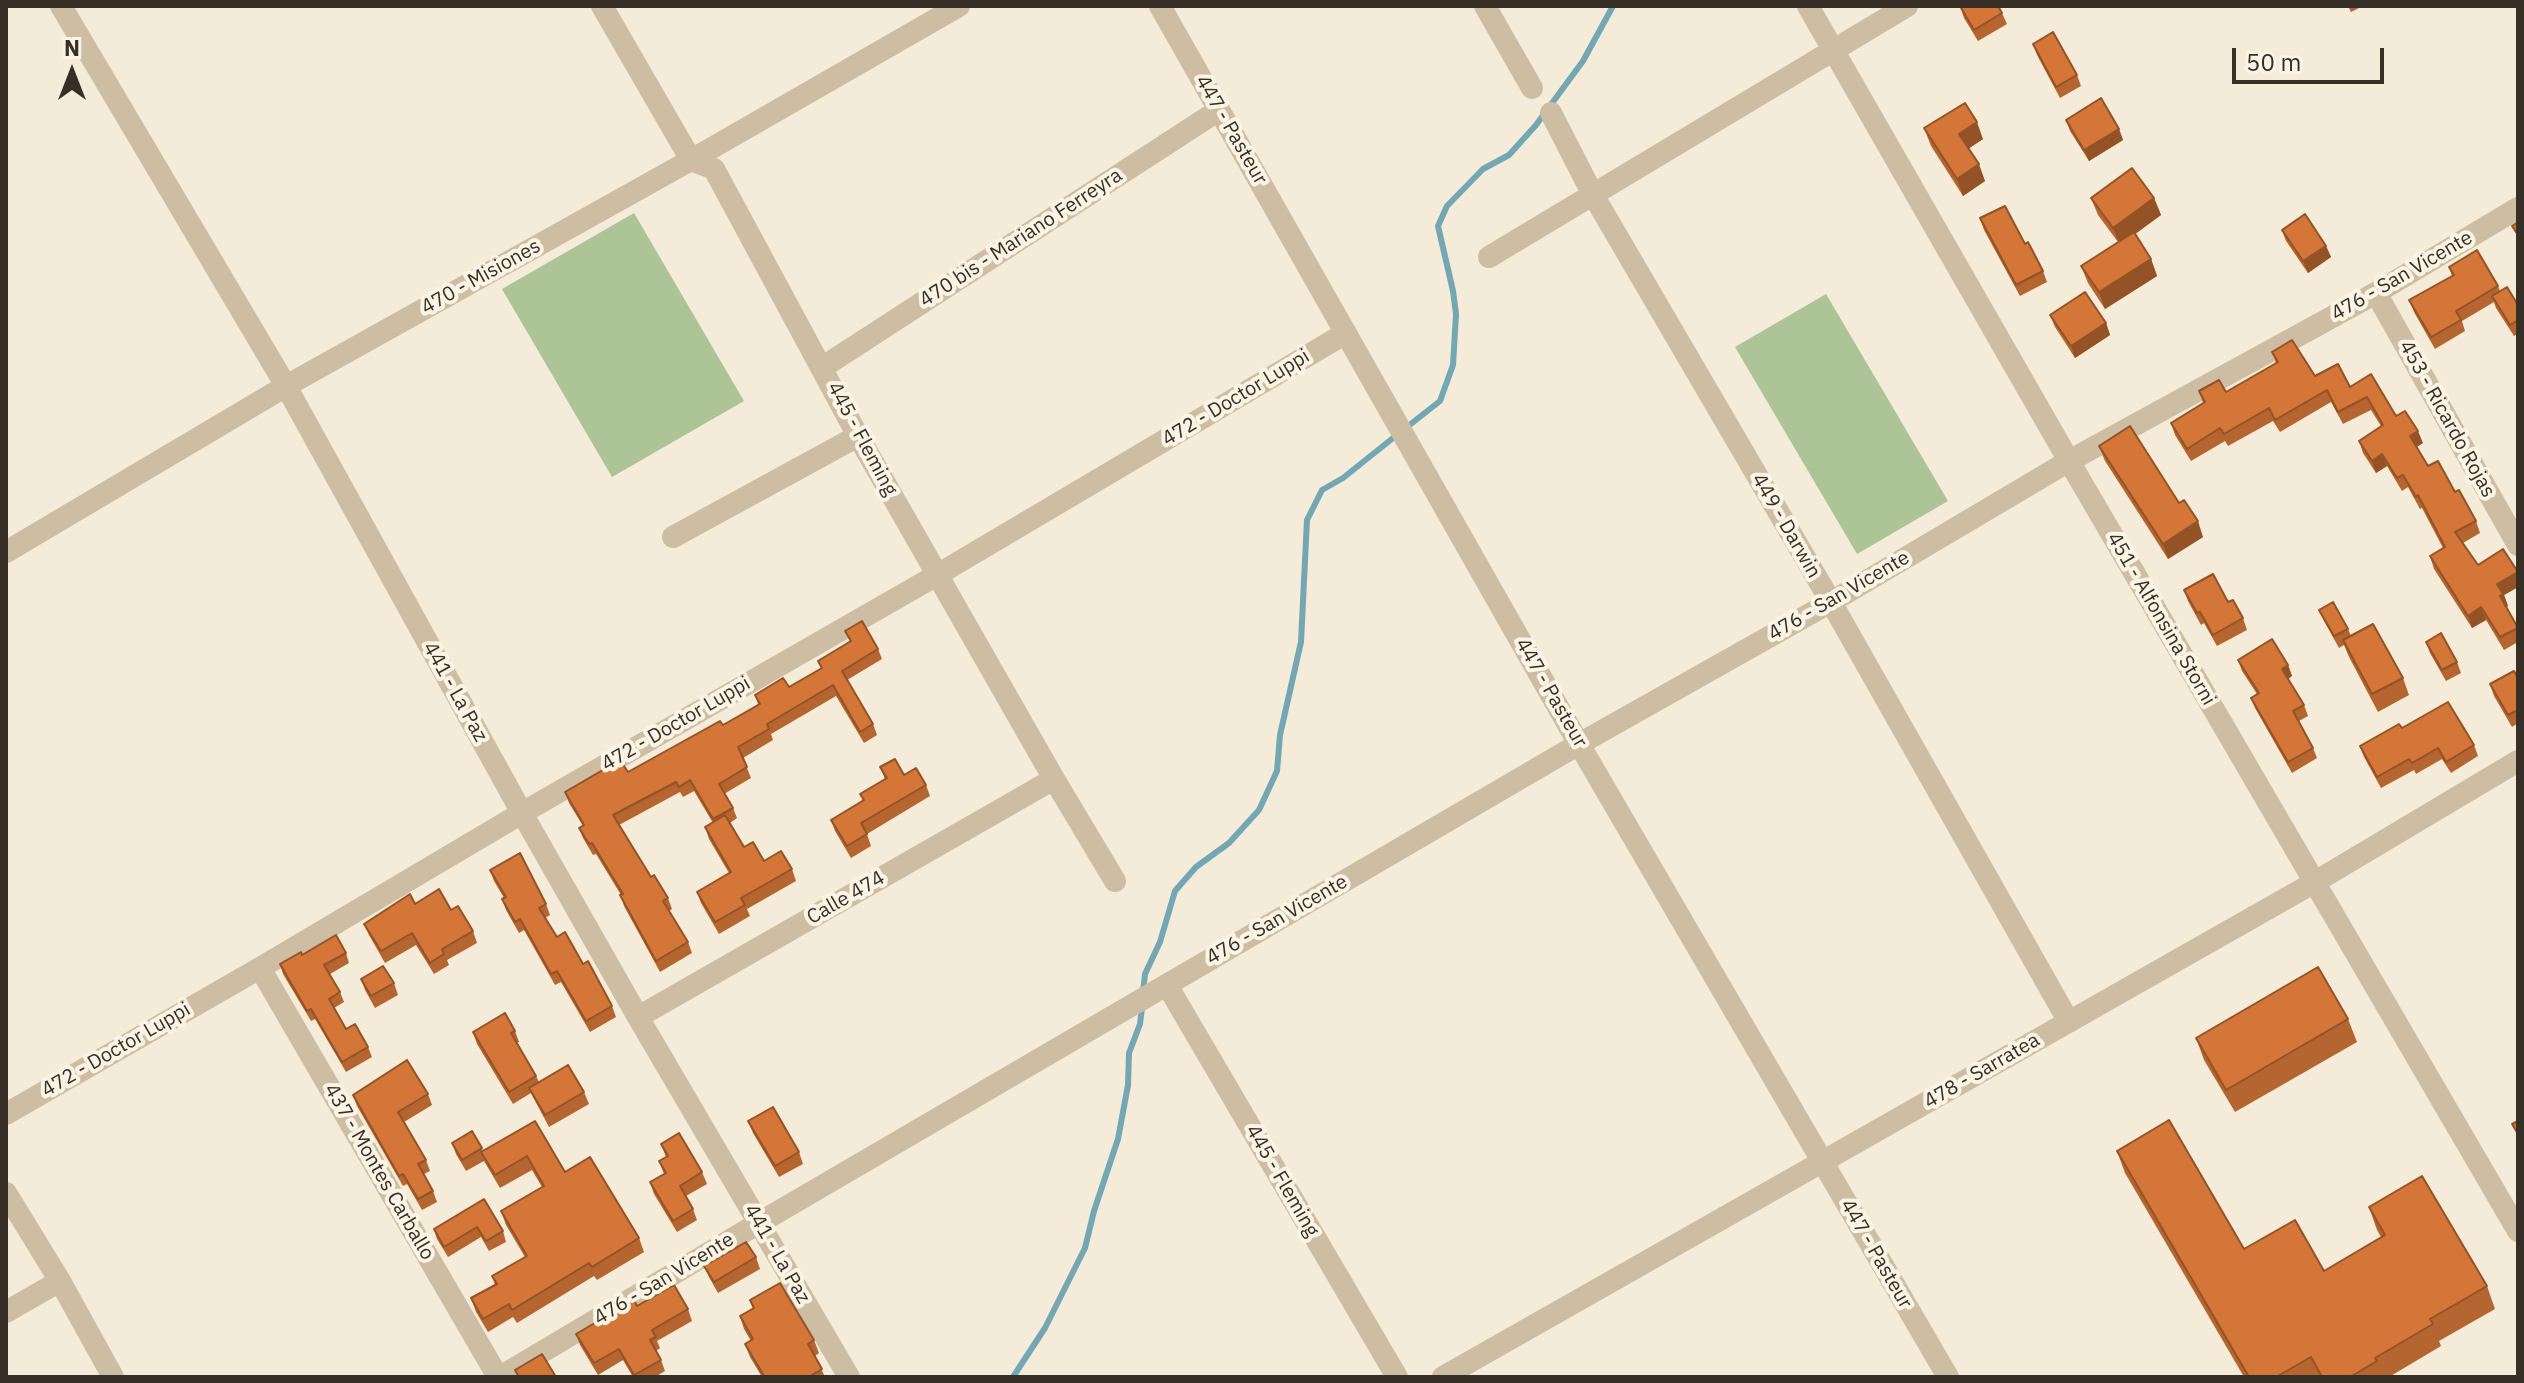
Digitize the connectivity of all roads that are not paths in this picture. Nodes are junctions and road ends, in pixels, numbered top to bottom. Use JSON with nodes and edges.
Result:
{"nodes":[{"id":1,"x":61,"y":6,"type":"edge"},
{"id":2,"x":602,"y":6,"type":"edge"},
{"id":3,"x":959,"y":6,"type":"edge"},
{"id":4,"x":1160,"y":6,"type":"edge"},
{"id":5,"x":1485,"y":6,"type":"edge"},
{"id":6,"x":1808,"y":6,"type":"edge"},
{"id":7,"x":1907,"y":6,"type":"edge"},
{"id":8,"x":1833,"y":49,"type":"junction"},
{"id":9,"x":1532,"y":88,"type":"dead end"},
{"id":10,"x":1219,"y":110,"type":"junction"},
{"id":11,"x":1551,"y":113,"type":"dead end"},
{"id":12,"x":691,"y":160,"type":"junction"},
{"id":13,"x":1592,"y":193,"type":"junction"},
{"id":14,"x":2518,"y":208,"type":"edge"},
{"id":15,"x":1489,"y":257,"type":"dead end"},
{"id":16,"x":2376,"y":293,"type":"junction"},
{"id":17,"x":1346,"y":333,"type":"junction"},
{"id":18,"x":823,"y":367,"type":"junction"},
{"id":19,"x":286,"y":386,"type":"junction"},
{"id":20,"x":858,"y":436,"type":"junction"},
{"id":21,"x":2069,"y":461,"type":"junction"},
{"id":22,"x":673,"y":537,"type":"dead end"},
{"id":23,"x":2518,"y":545,"type":"edge"},
{"id":24,"x":6,"y":552,"type":"edge"},
{"id":25,"x":937,"y":575,"type":"junction"},
{"id":26,"x":1831,"y":602,"type":"junction"},
{"id":27,"x":1579,"y":744,"type":"junction"},
{"id":28,"x":2518,"y":761,"type":"edge"},
{"id":29,"x":1054,"y":779,"type":"junction"},
{"id":30,"x":522,"y":813,"type":"junction"},
{"id":31,"x":1115,"y":881,"type":"dead end"},
{"id":32,"x":2315,"y":882,"type":"junction"},
{"id":33,"x":260,"y":968,"type":"junction"},
{"id":34,"x":1164,"y":986,"type":"junction"},
{"id":35,"x":638,"y":1017,"type":"junction"},
{"id":36,"x":2069,"y":1022,"type":"junction"},
{"id":37,"x":6,"y":1114,"type":"edge"},
{"id":38,"x":1822,"y":1162,"type":"junction"},
{"id":39,"x":6,"y":1193,"type":"edge"},
{"id":40,"x":759,"y":1223,"type":"junction"},
{"id":41,"x":2518,"y":1231,"type":"edge"},
{"id":42,"x":60,"y":1281,"type":"junction"},
{"id":43,"x":6,"y":1312,"type":"edge"},
{"id":44,"x":113,"y":1377,"type":"edge"},
{"id":45,"x":499,"y":1377,"type":"edge"},
{"id":46,"x":849,"y":1377,"type":"edge"},
{"id":47,"x":1397,"y":1377,"type":"edge"},
{"id":48,"x":1443,"y":1377,"type":"edge"},
{"id":49,"x":1948,"y":1377,"type":"edge"}],
"edges":[{"from":1,"to":19,"type":"street","name":"441 - La Paz"},
{"from":2,"to":12,"type":"street","name":"445 - Fleming"},
{"from":3,"to":12,"type":"street","name":"470 - Misiones"},
{"from":4,"to":10,"type":"street","name":"447 - Pasteur"},
{"from":5,"to":9,"type":"street"},
{"from":6,"to":8,"type":"street","name":"451 - Alfonsina Storni"},
{"from":7,"to":8,"type":"street"},
{"from":8,"to":13,"type":"street"},
{"from":8,"to":21,"type":"street","name":"451 - Alfonsina Storni"},
{"from":10,"to":17,"type":"street","name":"447 - Pasteur"},
{"from":10,"to":18,"type":"street","name":"470 bis - Mariano Ferreyra"},
{"from":11,"to":13,"type":"street","name":"449 - Darwin"},
{"from":12,"to":18,"type":"street","name":"445 - Fleming"},
{"from":12,"to":19,"type":"street","name":"470 - Misiones"},
{"from":13,"to":15,"type":"street"},
{"from":13,"to":26,"type":"street","name":"449 - Darwin"},
{"from":14,"to":16,"type":"street","name":"476 - San Vicente"},
{"from":16,"to":21,"type":"street","name":"476 - San Vicente"},
{"from":16,"to":23,"type":"street","name":"453 - Ricardo Rojas"},
{"from":17,"to":25,"type":"street","name":"472 - Doctor Luppi"},
{"from":17,"to":27,"type":"street","name":"447 - Pasteur"},
{"from":18,"to":20,"type":"street","name":"445 - Fleming"},
{"from":19,"to":24,"type":"street","name":"470 - Misiones"},
{"from":19,"to":30,"type":"street","name":"441 - La Paz"},
{"from":20,"to":22,"type":"street"},
{"from":20,"to":25,"type":"street","name":"445 - Fleming"},
{"from":21,"to":26,"type":"street","name":"476 - San Vicente"},
{"from":21,"to":32,"type":"street","name":"451 - Alfonsina Storni"},
{"from":25,"to":29,"type":"street","name":"445 - Fleming"},
{"from":25,"to":30,"type":"street","name":"472 - Doctor Luppi"},
{"from":26,"to":27,"type":"street","name":"476 - San Vicente"},
{"from":26,"to":36,"type":"street","name":"449 - Darwin"},
{"from":27,"to":34,"type":"street","name":"476 - San Vicente"},
{"from":27,"to":38,"type":"street","name":"447 - Pasteur"},
{"from":28,"to":32,"type":"street","name":"478 - Sarratea"},
{"from":29,"to":31,"type":"street","name":"445 - Fleming"},
{"from":29,"to":35,"type":"street","name":"Calle 474"},
{"from":30,"to":33,"type":"street","name":"472 - Doctor Luppi"},
{"from":30,"to":35,"type":"street","name":"441 - La Paz"},
{"from":32,"to":36,"type":"street","name":"478 - Sarratea"},
{"from":32,"to":41,"type":"street","name":"451 - Alfonsina Storni"},
{"from":33,"to":37,"type":"street","name":"472 - Doctor Luppi"},
{"from":33,"to":45,"type":"street","name":"437 - Montes Carballo"},
{"from":34,"to":40,"type":"street","name":"476 - San Vicente"},
{"from":34,"to":47,"type":"street","name":"445 - Fleming"},
{"from":35,"to":40,"type":"street","name":"441 - La Paz"},
{"from":36,"to":38,"type":"street","name":"478 - Sarratea"},
{"from":38,"to":48,"type":"street","name":"478 - Sarratea"},
{"from":38,"to":49,"type":"street","name":"447 - Pasteur"},
{"from":39,"to":42,"type":"street"},
{"from":40,"to":45,"type":"street","name":"476 - San Vicente"},
{"from":40,"to":46,"type":"street","name":"441 - La Paz"},
{"from":42,"to":43,"type":"street"},
{"from":42,"to":44,"type":"street"}]}
